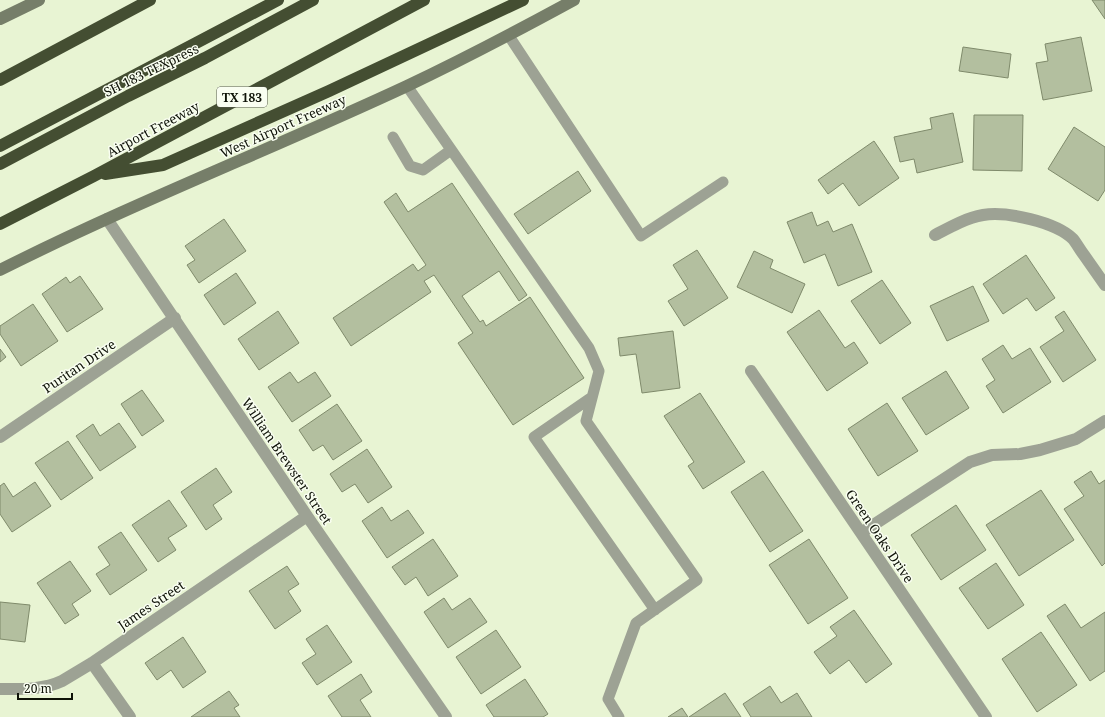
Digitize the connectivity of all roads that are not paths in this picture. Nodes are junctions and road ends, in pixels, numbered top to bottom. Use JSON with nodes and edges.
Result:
{"nodes":[{"id":1,"x":38,"y":0,"type":"edge"},
{"id":2,"x":150,"y":0,"type":"edge"},
{"id":3,"x":278,"y":0,"type":"edge"},
{"id":4,"x":313,"y":0,"type":"edge"},
{"id":5,"x":411,"y":0,"type":"edge"},
{"id":6,"x":424,"y":0,"type":"edge"},
{"id":7,"x":523,"y":0,"type":"edge"},
{"id":8,"x":574,"y":0,"type":"edge"},
{"id":9,"x":390,"y":18,"type":"junction"},
{"id":10,"x":0,"y":19,"type":"edge"},
{"id":11,"x":509,"y":36,"type":"junction"},
{"id":12,"x":0,"y":80,"type":"edge"},
{"id":13,"x":407,"y":86,"type":"junction"},
{"id":14,"x":392,"y":137,"type":"dead end"},
{"id":15,"x":0,"y":146,"type":"edge"},
{"id":16,"x":451,"y":150,"type":"junction"},
{"id":17,"x":0,"y":164,"type":"edge"},
{"id":18,"x":94,"y":176,"type":"junction"},
{"id":19,"x":723,"y":182,"type":"dead end"},
{"id":20,"x":107,"y":219,"type":"junction"},
{"id":21,"x":0,"y":224,"type":"edge"},
{"id":22,"x":935,"y":235,"type":"dead end"},
{"id":23,"x":0,"y":270,"type":"edge"},
{"id":24,"x":1105,"y":285,"type":"edge"},
{"id":25,"x":175,"y":318,"type":"junction"},
{"id":26,"x":751,"y":371,"type":"dead end"},
{"id":27,"x":592,"y":397,"type":"junction"},
{"id":28,"x":1105,"y":421,"type":"edge"},
{"id":29,"x":0,"y":437,"type":"edge"},
{"id":30,"x":307,"y":516,"type":"junction"},
{"id":31,"x":861,"y":533,"type":"junction"},
{"id":32,"x":655,"y":610,"type":"junction"},
{"id":33,"x":92,"y":663,"type":"junction"},
{"id":34,"x":0,"y":689,"type":"edge"},
{"id":35,"x":130,"y":717,"type":"edge"},
{"id":36,"x":446,"y":717,"type":"edge"},
{"id":37,"x":619,"y":717,"type":"edge"},
{"id":38,"x":986,"y":717,"type":"edge"}],
"edges":[{"from":1,"to":10,"type":"main road"},
{"from":2,"to":12,"type":"highway"},
{"from":3,"to":15,"type":"highway","name":"SH 183 TEXpress"},
{"from":4,"to":17,"type":"highway","name":"SH 183 TEXpress"},
{"from":5,"to":9,"type":"highway"},
{"from":6,"to":9,"type":"highway","name":"Airport Freeway","number":"TX 183"},
{"from":7,"to":18,"type":"highway"},
{"from":8,"to":11,"type":"main road","name":"West Airport Freeway"},
{"from":9,"to":18,"type":"highway","name":"Airport Freeway","number":"TX 183"},
{"from":11,"to":13,"type":"main road","name":"West Airport Freeway"},
{"from":11,"to":19,"type":"lane"},
{"from":13,"to":16,"type":"lane"},
{"from":13,"to":20,"type":"main road","name":"West Airport Freeway"},
{"from":14,"to":16,"type":"lane"},
{"from":16,"to":27,"type":"lane"},
{"from":18,"to":21,"type":"highway","name":"Airport Freeway","number":"TX 183"},
{"from":20,"to":23,"type":"main road","name":"West Airport Freeway"},
{"from":20,"to":25,"type":"street","name":"William Brewster Street"},
{"from":22,"to":24,"type":"street"},
{"from":25,"to":29,"type":"street","name":"Puritan Drive"},
{"from":25,"to":30,"type":"street","name":"William Brewster Street"},
{"from":26,"to":31,"type":"street","name":"Green Oaks Drive"},
{"from":27,"to":32,"type":"lane"},
{"from":27,"to":32,"type":"lane"},
{"from":28,"to":31,"type":"street"},
{"from":30,"to":33,"type":"street","name":"James Street"},
{"from":30,"to":36,"type":"street","name":"William Brewster Street"},
{"from":31,"to":38,"type":"street","name":"Green Oaks Drive"},
{"from":32,"to":37,"type":"lane"},
{"from":33,"to":34,"type":"street","name":"James Street"},
{"from":33,"to":35,"type":"street"}]}
